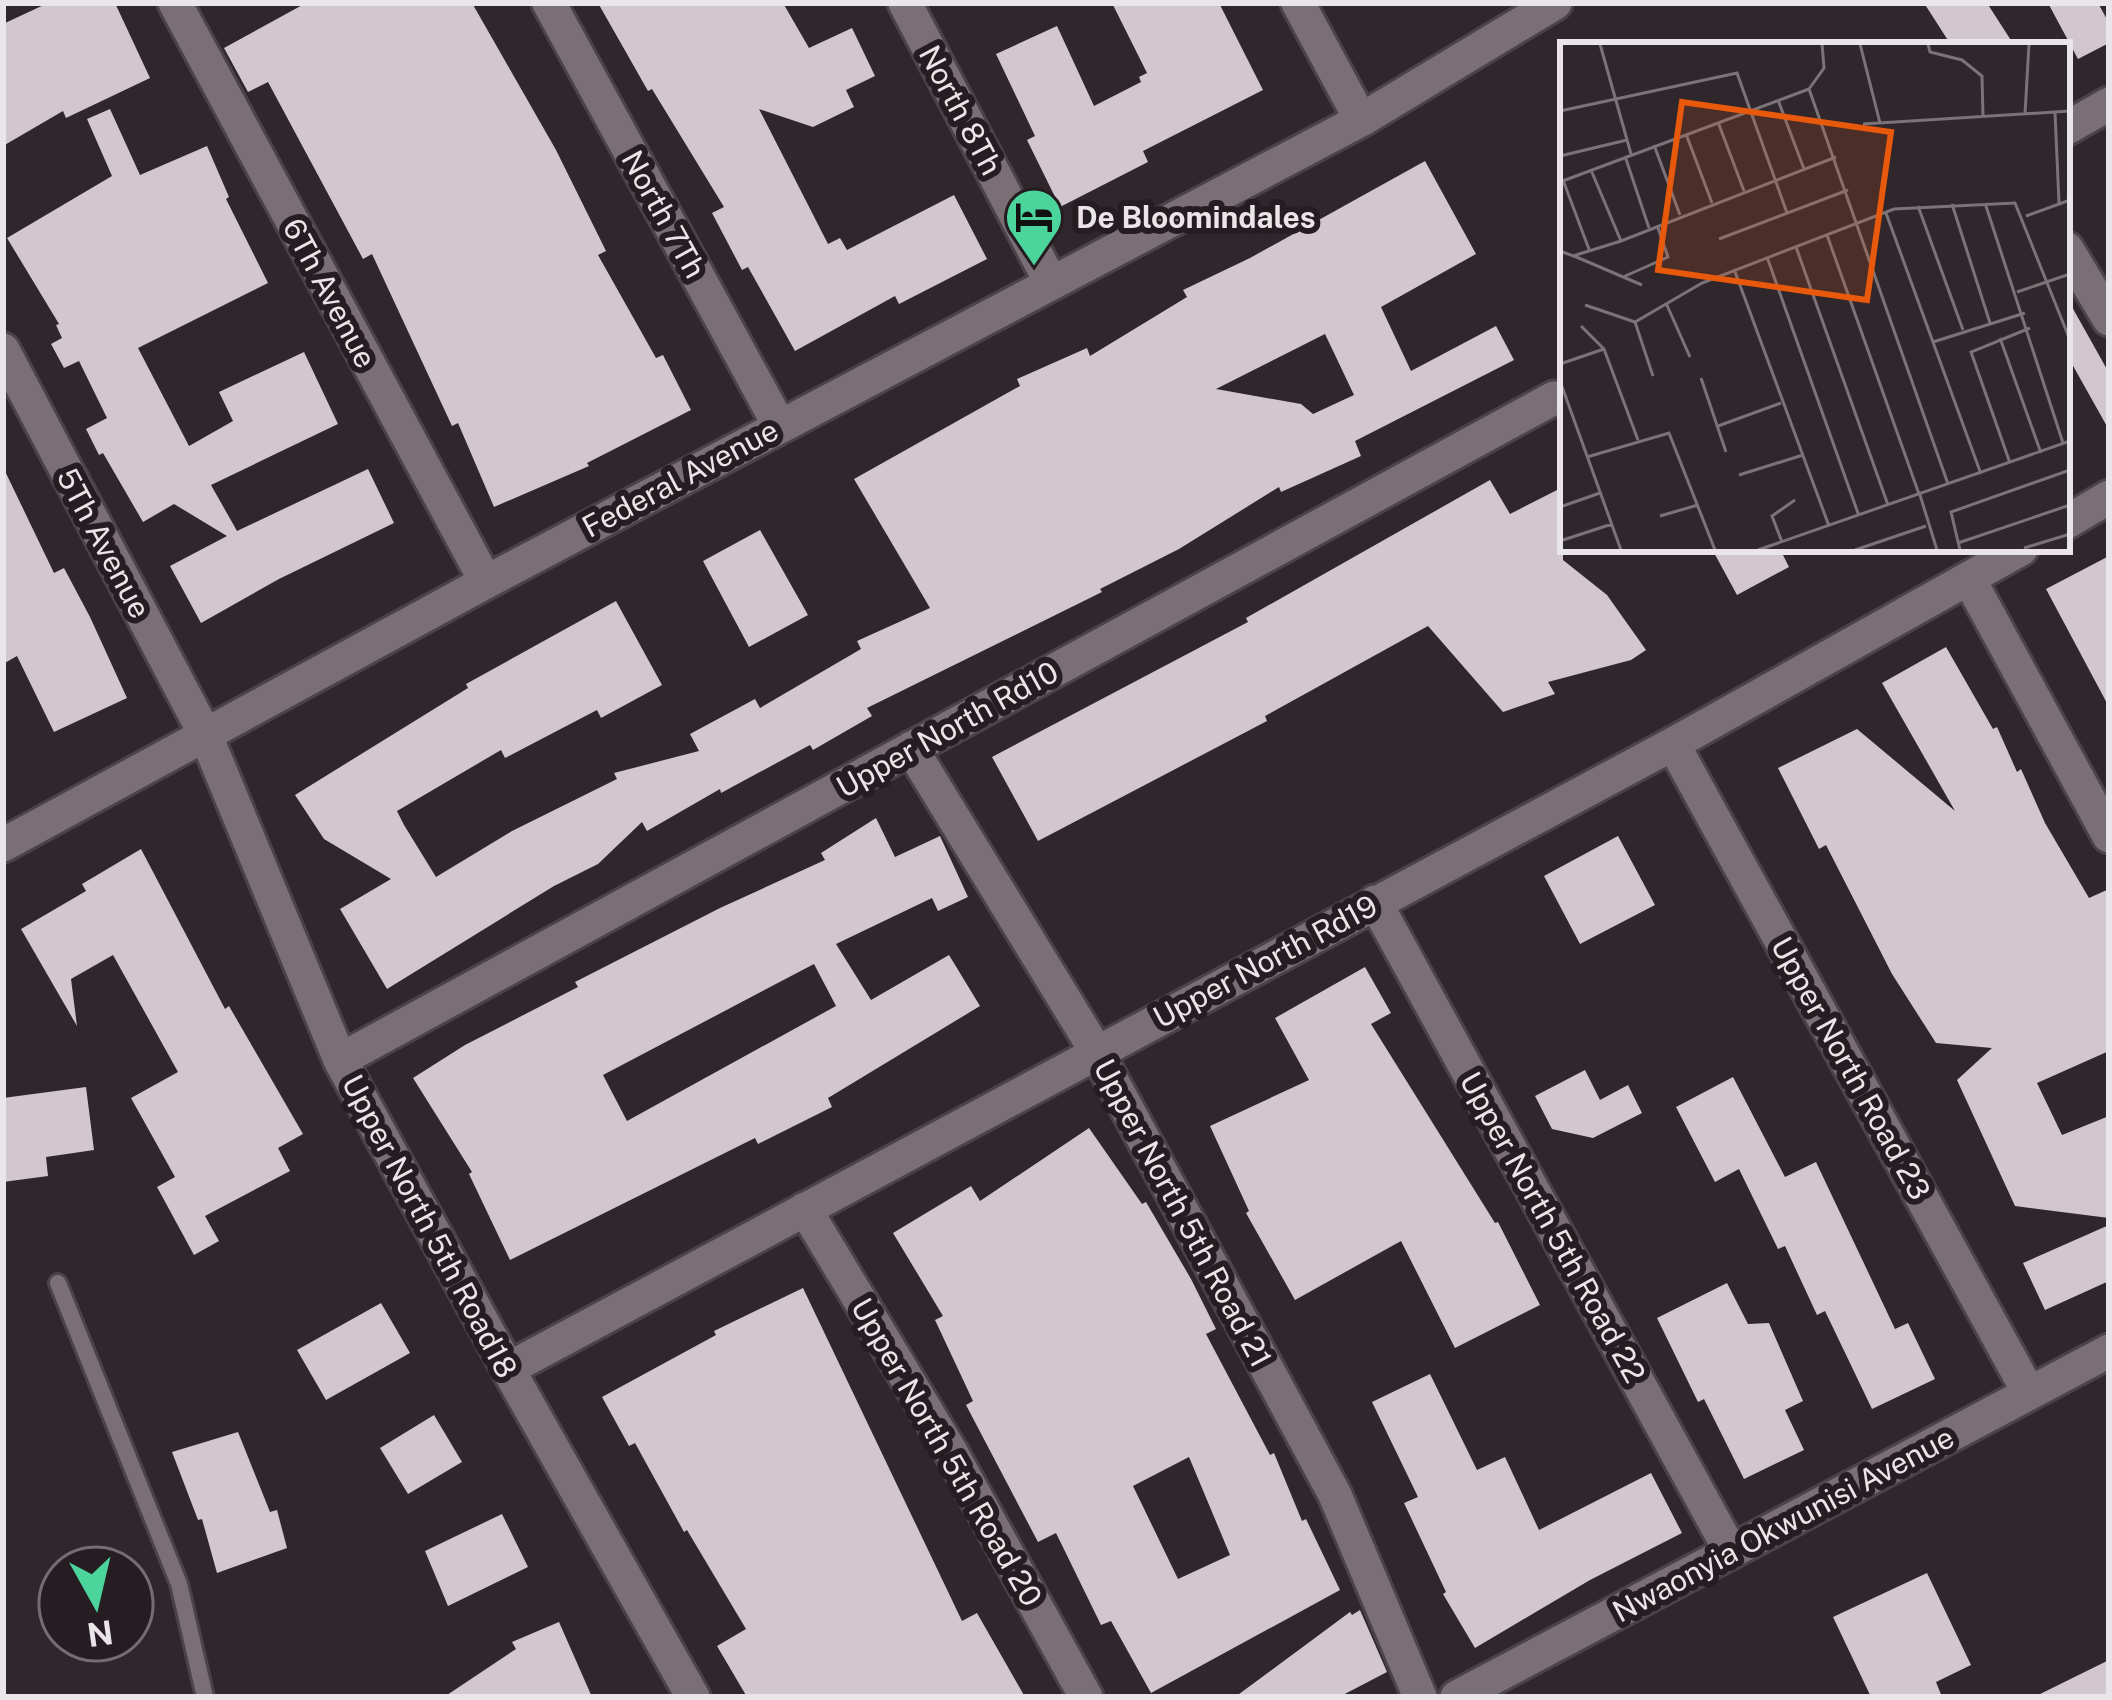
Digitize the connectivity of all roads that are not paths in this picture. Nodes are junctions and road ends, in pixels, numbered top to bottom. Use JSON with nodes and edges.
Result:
{"nodes":[{"id":1,"x":175,"y":3,"type":"edge"},
{"id":2,"x":549,"y":3,"type":"edge"},
{"id":3,"x":905,"y":3,"type":"edge"},
{"id":4,"x":1298,"y":3,"type":"edge"},
{"id":5,"x":1555,"y":3,"type":"edge"},
{"id":6,"x":2109,"y":104,"type":"edge"},
{"id":7,"x":1361,"y":120,"type":"junction"},
{"id":8,"x":2070,"y":126,"type":"edge"},
{"id":9,"x":2070,"y":254,"type":"edge"},
{"id":10,"x":1050,"y":280,"type":"junction"},
{"id":11,"x":2109,"y":319,"type":"edge"},
{"id":12,"x":3,"y":350,"type":"edge"},
{"id":13,"x":1554,"y":398,"type":"dead end"},
{"id":14,"x":779,"y":425,"type":"junction"},
{"id":15,"x":2109,"y":497,"type":"edge"},
{"id":16,"x":2070,"y":520,"type":"edge"},
{"id":17,"x":2016,"y":552,"type":"edge"},
{"id":18,"x":1969,"y":579,"type":"junction"},
{"id":19,"x":486,"y":582,"type":"junction"},
{"id":20,"x":206,"y":736,"type":"junction"},
{"id":21,"x":1672,"y":743,"type":"junction"},
{"id":22,"x":911,"y":748,"type":"junction"},
{"id":23,"x":2109,"y":836,"type":"edge"},
{"id":24,"x":3,"y":845,"type":"edge"},
{"id":25,"x":1375,"y":902,"type":"junction"},
{"id":26,"x":1096,"y":1051,"type":"junction"},
{"id":27,"x":340,"y":1060,"type":"junction"},
{"id":28,"x":805,"y":1209,"type":"junction"},
{"id":29,"x":58,"y":1283,"type":"dead end"},
{"id":30,"x":2109,"y":1351,"type":"edge"},
{"id":31,"x":508,"y":1369,"type":"junction"},
{"id":32,"x":2030,"y":1393,"type":"junction"},
{"id":33,"x":1731,"y":1552,"type":"junction"},
{"id":34,"x":205,"y":1697,"type":"edge"},
{"id":35,"x":693,"y":1697,"type":"edge"},
{"id":36,"x":1086,"y":1697,"type":"edge"},
{"id":37,"x":1420,"y":1697,"type":"edge"},
{"id":38,"x":1457,"y":1697,"type":"edge"}],
"edges":[{"from":1,"to":19,"type":"street","name":"6Th Avenue"},
{"from":2,"to":14,"type":"street","name":"North 7Th"},
{"from":3,"to":10,"type":"street","name":"North 8Th"},
{"from":4,"to":7,"type":"street"},
{"from":5,"to":7,"type":"street","name":"Federal Avenue"},
{"from":6,"to":8,"type":"street"},
{"from":7,"to":10,"type":"street","name":"Federal Avenue"},
{"from":9,"to":11,"type":"street"},
{"from":10,"to":14,"type":"street","name":"Federal Avenue"},
{"from":12,"to":20,"type":"street","name":"5Th Avenue"},
{"from":13,"to":22,"type":"street","name":"Upper North Rd10"},
{"from":14,"to":19,"type":"street","name":"Federal Avenue"},
{"from":15,"to":16,"type":"street"},
{"from":17,"to":18,"type":"street","name":"Upper North Rd19"},
{"from":18,"to":21,"type":"street","name":"Upper North Rd19"},
{"from":18,"to":23,"type":"street"},
{"from":19,"to":20,"type":"street","name":"Federal Avenue"},
{"from":20,"to":24,"type":"street","name":"Federal Avenue"},
{"from":20,"to":27,"type":"street","name":"Upper North 5th Road18"},
{"from":21,"to":25,"type":"street","name":"Upper North Rd19"},
{"from":21,"to":32,"type":"street","name":"Upper North Road 23"},
{"from":22,"to":26,"type":"street","name":"Upper North 5th Road 21"},
{"from":22,"to":27,"type":"street","name":"Upper North Rd10"},
{"from":25,"to":26,"type":"street","name":"Upper North Rd19"},
{"from":25,"to":33,"type":"street","name":"Upper North 5th Road 22"},
{"from":26,"to":28,"type":"street","name":"Upper North Rd19"},
{"from":26,"to":37,"type":"street","name":"Upper North 5th Road 21"},
{"from":27,"to":31,"type":"street","name":"Upper North 5th Road18"},
{"from":28,"to":31,"type":"street","name":"Upper North Rd19"},
{"from":28,"to":36,"type":"street","name":"Upper North 5th Road 20"},
{"from":29,"to":34,"type":"lane"},
{"from":30,"to":32,"type":"street","name":"Nwaonyia Okwunisi Avenue"},
{"from":31,"to":35,"type":"street","name":"Upper North 5th Road18"},
{"from":32,"to":33,"type":"street","name":"Nwaonyia Okwunisi Avenue"},
{"from":33,"to":38,"type":"street","name":"Nwaonyia Okwunisi Avenue"}]}
